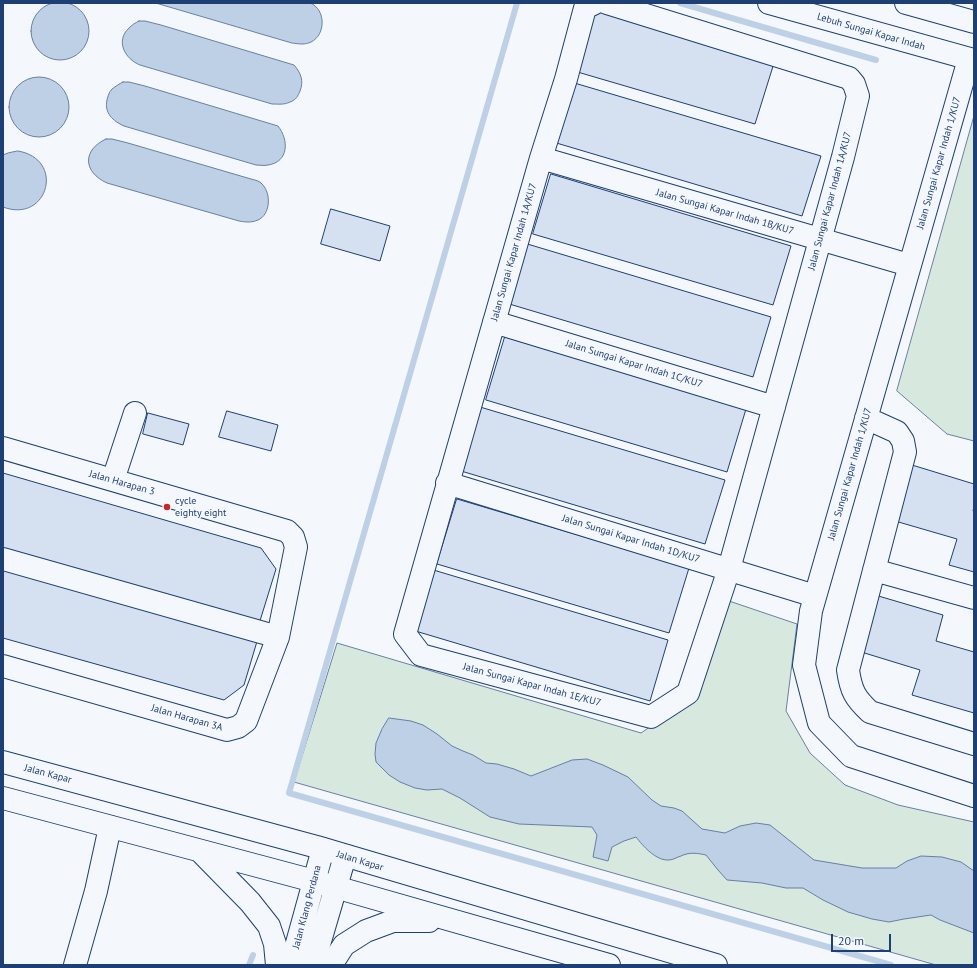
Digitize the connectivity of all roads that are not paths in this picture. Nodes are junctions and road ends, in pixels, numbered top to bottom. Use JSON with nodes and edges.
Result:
{"nodes":[{"id":1,"x":595,"y":3,"type":"edge"},
{"id":2,"x":607,"y":3,"type":"edge"},
{"id":3,"x":769,"y":3,"type":"edge"},
{"id":4,"x":906,"y":3,"type":"edge"},
{"id":5,"x":974,"y":22,"type":"edge"},
{"id":6,"x":971,"y":59,"type":"edge"},
{"id":7,"x":541,"y":158,"type":"junction"},
{"id":8,"x":820,"y":240,"type":"junction"},
{"id":9,"x":909,"y":266,"type":"junction"},
{"id":10,"x":494,"y":322,"type":"junction"},
{"id":11,"x":774,"y":407,"type":"junction"},
{"id":12,"x":135,"y":413,"type":"dead end"},
{"id":13,"x":866,"y":418,"type":"junction"},
{"id":14,"x":3,"y":448,"type":"edge"},
{"id":15,"x":113,"y":480,"type":"junction"},
{"id":16,"x":448,"y":483,"type":"junction"},
{"id":17,"x":287,"y":531,"type":"joint"},
{"id":18,"x":3,"y":559,"type":"edge"},
{"id":19,"x":729,"y":569,"type":"junction"},
{"id":20,"x":874,"y":570,"type":"junction"},
{"id":21,"x":815,"y":596,"type":"junction"},
{"id":22,"x":974,"y":598,"type":"edge"},
{"id":23,"x":278,"y":637,"type":"junction"},
{"id":24,"x":3,"y":666,"type":"edge"},
{"id":25,"x":974,"y":744,"type":"edge"},
{"id":26,"x":3,"y":762,"type":"edge"},
{"id":27,"x":974,"y":796,"type":"edge"},
{"id":28,"x":3,"y":798,"type":"edge"},
{"id":29,"x":110,"y":827,"type":"junction"},
{"id":30,"x":323,"y":849,"type":"junction"},
{"id":31,"x":201,"y":851,"type":"junction"},
{"id":32,"x":345,"y":856,"type":"junction"},
{"id":33,"x":314,"y":881,"type":"junction"},
{"id":34,"x":336,"y":888,"type":"junction"},
{"id":35,"x":456,"y":921,"type":"junction"},
{"id":36,"x":75,"y":965,"type":"edge"},
{"id":37,"x":277,"y":965,"type":"edge"},
{"id":38,"x":291,"y":965,"type":"edge"},
{"id":39,"x":313,"y":965,"type":"edge"},
{"id":40,"x":331,"y":965,"type":"edge"},
{"id":41,"x":609,"y":965,"type":"edge"},
{"id":42,"x":716,"y":965,"type":"edge"}],
"edges":[{"from":1,"to":7,"type":"main road","name":"Jalan Sungai Kapar Indah 1A/KU7"},
{"from":2,"to":8,"type":"main road","name":"Jalan Sungai Kapar Indah 1A/KU7"},
{"from":3,"to":6,"type":"main road","name":"Lebuh Sungai Kapar Indah"},
{"from":4,"to":5,"type":"main road"},
{"from":6,"to":9,"type":"main road","name":"Jalan Sungai Kapar Indah 1/KU7"},
{"from":7,"to":8,"type":"main road","name":"Jalan Sungai Kapar Indah 1B/KU7"},
{"from":7,"to":10,"type":"main road","name":"Jalan Sungai Kapar Indah 1A/KU7"},
{"from":8,"to":9,"type":"main road","name":"Jalan Sungai Kapar Indah 1B/KU7"},
{"from":8,"to":11,"type":"main road","name":"Jalan Sungai Kapar Indah 1A/KU7"},
{"from":9,"to":13,"type":"main road","name":"Jalan Sungai Kapar Indah 1/KU7"},
{"from":10,"to":11,"type":"main road","name":"Jalan Sungai Kapar Indah 1C/KU7"},
{"from":10,"to":16,"type":"main road","name":"Jalan Sungai Kapar Indah 1A/KU7"},
{"from":11,"to":19,"type":"main road","name":"Jalan Sungai Kapar Indah 1A/KU7"},
{"from":12,"to":15,"type":"main road"},
{"from":13,"to":20,"type":"main road"},
{"from":13,"to":21,"type":"main road","name":"Jalan Sungai Kapar Indah 1/KU7"},
{"from":14,"to":15,"type":"main road","name":"Jalan Harapan 3"},
{"from":15,"to":17,"type":"main road","name":"Jalan Harapan 3"},
{"from":16,"to":19,"type":"main road","name":"Jalan Sungai Kapar Indah 1D/KU7"},
{"from":16,"to":19,"type":"main road","name":"Jalan Sungai Kapar Indah 1E/KU7"},
{"from":17,"to":23,"type":"main road","name":"Jalan Harapan 3A"},
{"from":18,"to":23,"type":"main road"},
{"from":19,"to":21,"type":"main road","name":"Jalan Sungai Kapar Indah 1D/KU7"},
{"from":20,"to":22,"type":"main road"},
{"from":20,"to":25,"type":"main road"},
{"from":21,"to":27,"type":"main road","name":"Jalan Sungai Kapar Indah 1/KU7"},
{"from":23,"to":24,"type":"main road","name":"Jalan Harapan 3A"},
{"from":26,"to":30,"type":"main road","name":"Jalan Kapar"},
{"from":28,"to":29,"type":"main road"},
{"from":29,"to":31,"type":"main road"},
{"from":29,"to":36,"type":"main road"},
{"from":30,"to":32,"type":"main road","name":"Jalan Kapar"},
{"from":30,"to":33,"type":"main road","name":"Jalan Klang Perdana"},
{"from":31,"to":33,"type":"main road"},
{"from":31,"to":37,"type":"main road"},
{"from":32,"to":34,"type":"main road"},
{"from":32,"to":42,"type":"main road","name":"Jalan Kapar"},
{"from":33,"to":34,"type":"main road"},
{"from":33,"to":38,"type":"main road","name":"Jalan Klang Perdana"},
{"from":34,"to":35,"type":"main road"},
{"from":34,"to":39,"type":"main road"},
{"from":35,"to":40,"type":"main road"},
{"from":35,"to":41,"type":"main road"}]}
